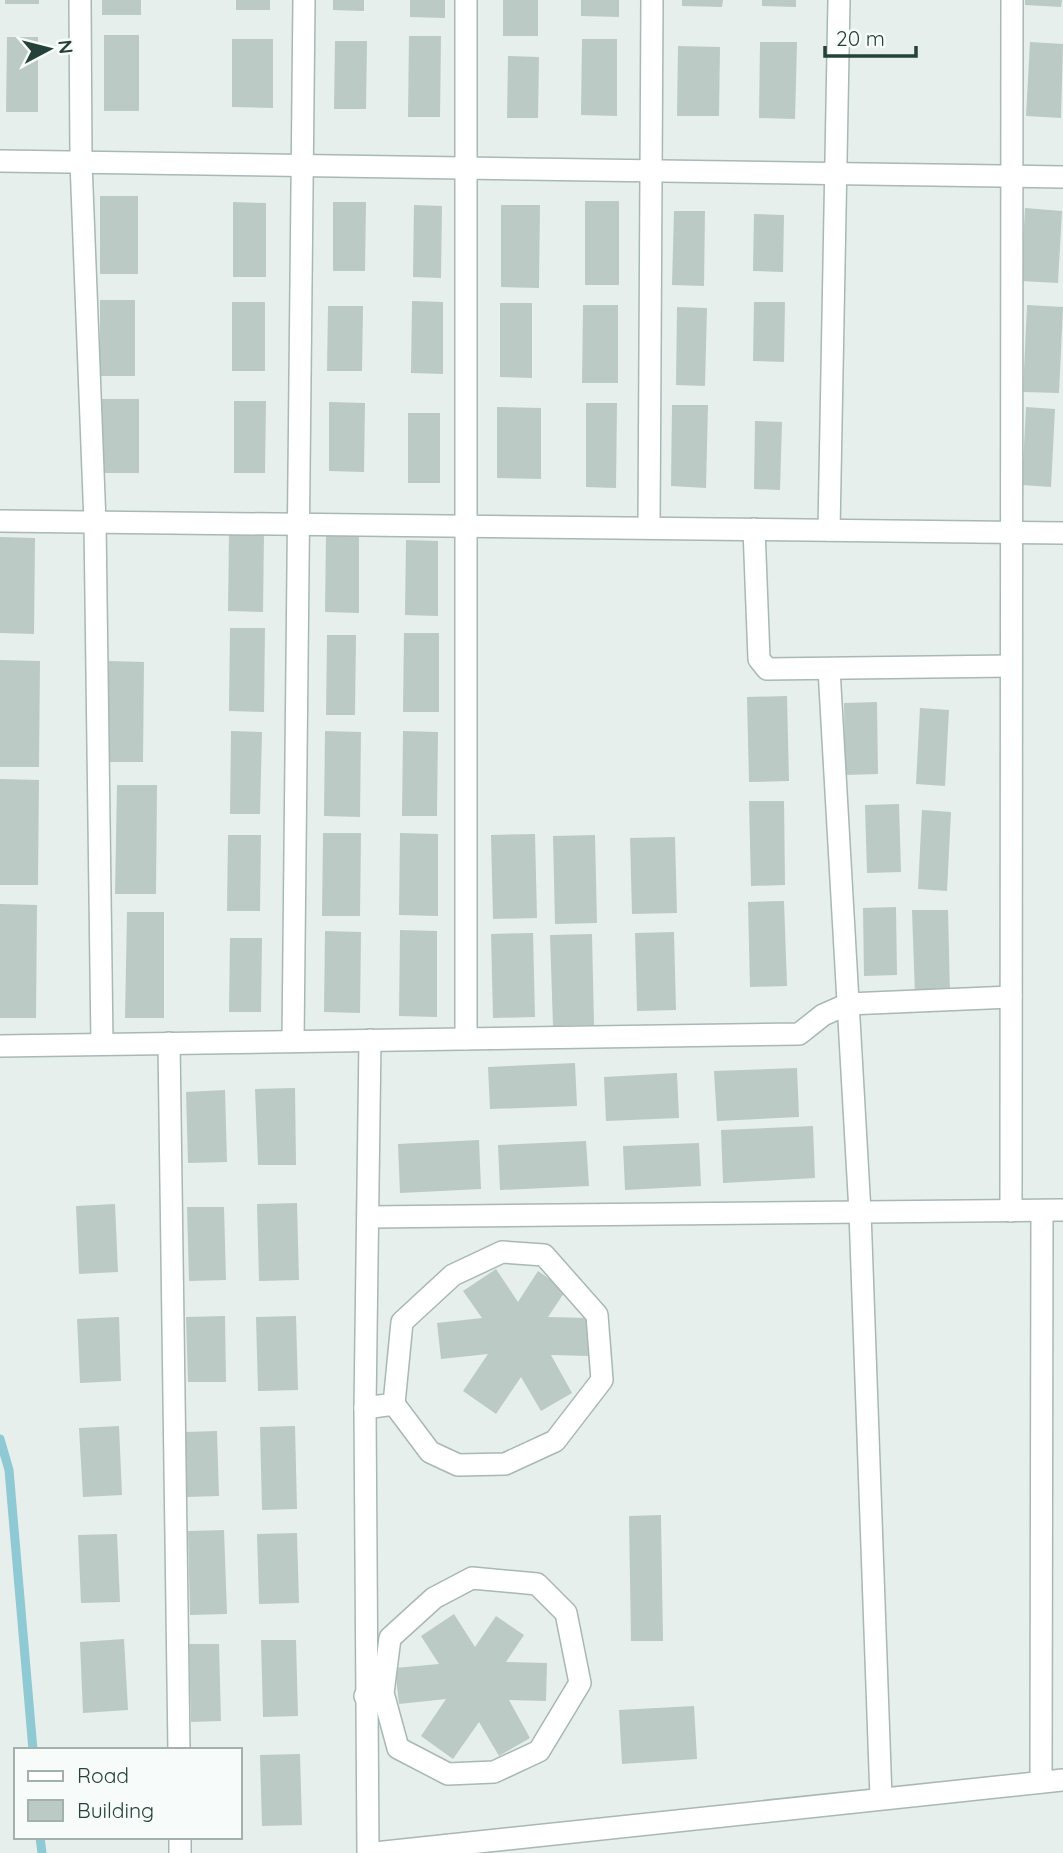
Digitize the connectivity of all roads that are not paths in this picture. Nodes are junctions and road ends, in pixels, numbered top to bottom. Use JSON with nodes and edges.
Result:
{"nodes":[{"id":1,"x":79,"y":0,"type":"edge"},
{"id":2,"x":304,"y":0,"type":"edge"},
{"id":3,"x":466,"y":0,"type":"edge"},
{"id":4,"x":652,"y":0,"type":"edge"},
{"id":5,"x":839,"y":0,"type":"edge"},
{"id":6,"x":1012,"y":0,"type":"edge"},
{"id":7,"x":0,"y":160,"type":"edge"},
{"id":8,"x":81,"y":162,"type":"junction"},
{"id":9,"x":302,"y":165,"type":"junction"},
{"id":10,"x":466,"y":168,"type":"junction"},
{"id":11,"x":651,"y":171,"type":"junction"},
{"id":12,"x":836,"y":174,"type":"junction"},
{"id":13,"x":1012,"y":177,"type":"junction"},
{"id":14,"x":1063,"y":177,"type":"edge"},
{"id":15,"x":0,"y":521,"type":"edge"},
{"id":16,"x":95,"y":523,"type":"junction"},
{"id":17,"x":298,"y":523,"type":"junction"},
{"id":18,"x":466,"y":525,"type":"junction"},
{"id":19,"x":649,"y":528,"type":"junction"},
{"id":20,"x":754,"y":529,"type":"junction"},
{"id":21,"x":829,"y":530,"type":"junction"},
{"id":22,"x":1012,"y":532,"type":"junction"},
{"id":23,"x":1063,"y":533,"type":"edge"},
{"id":24,"x":1011,"y":666,"type":"junction"},
{"id":25,"x":829,"y":668,"type":"junction"},
{"id":26,"x":1011,"y":997,"type":"junction"},
{"id":27,"x":848,"y":1004,"type":"junction"},
{"id":28,"x":466,"y":1039,"type":"junction"},
{"id":29,"x":370,"y":1040,"type":"junction"},
{"id":30,"x":293,"y":1041,"type":"junction"},
{"id":31,"x":169,"y":1043,"type":"junction"},
{"id":32,"x":102,"y":1044,"type":"junction"},
{"id":33,"x":0,"y":1045,"type":"edge"},
{"id":34,"x":1052,"y":1210,"type":"edge"},
{"id":35,"x":1011,"y":1211,"type":"junction"},
{"id":36,"x":860,"y":1212,"type":"junction"},
{"id":37,"x":370,"y":1217,"type":"junction"},
{"id":38,"x":394,"y":1404,"type":"junction"},
{"id":39,"x":365,"y":1408,"type":"junction"},
{"id":40,"x":374,"y":1694,"type":"junction"},
{"id":41,"x":179,"y":1748,"type":"edge"},
{"id":42,"x":1063,"y":1780,"type":"edge"},
{"id":43,"x":1041,"y":1782,"type":"junction"},
{"id":44,"x":881,"y":1798,"type":"junction"},
{"id":45,"x":368,"y":1853,"type":"edge"},
{"id":46,"x":375,"y":1853,"type":"edge"}],
"edges":[{"from":1,"to":8,"type":"street"},
{"from":2,"to":9,"type":"street"},
{"from":3,"to":10,"type":"street"},
{"from":4,"to":11,"type":"street"},
{"from":5,"to":12,"type":"street"},
{"from":6,"to":13,"type":"street"},
{"from":7,"to":8,"type":"street"},
{"from":8,"to":9,"type":"street"},
{"from":8,"to":16,"type":"street"},
{"from":9,"to":10,"type":"street"},
{"from":9,"to":17,"type":"street"},
{"from":10,"to":11,"type":"street"},
{"from":10,"to":18,"type":"street"},
{"from":11,"to":12,"type":"street"},
{"from":11,"to":19,"type":"street"},
{"from":12,"to":13,"type":"street"},
{"from":12,"to":21,"type":"street"},
{"from":13,"to":14,"type":"street"},
{"from":13,"to":22,"type":"street"},
{"from":15,"to":16,"type":"street"},
{"from":16,"to":17,"type":"street"},
{"from":16,"to":32,"type":"street"},
{"from":17,"to":18,"type":"street"},
{"from":17,"to":30,"type":"street"},
{"from":18,"to":19,"type":"street"},
{"from":18,"to":28,"type":"street"},
{"from":19,"to":20,"type":"street"},
{"from":20,"to":21,"type":"street"},
{"from":20,"to":25,"type":"street"},
{"from":21,"to":22,"type":"street"},
{"from":22,"to":23,"type":"street"},
{"from":22,"to":24,"type":"street"},
{"from":24,"to":25,"type":"street"},
{"from":24,"to":26,"type":"street"},
{"from":25,"to":27,"type":"street"},
{"from":26,"to":27,"type":"street"},
{"from":26,"to":35,"type":"street"},
{"from":27,"to":28,"type":"street"},
{"from":27,"to":36,"type":"street"},
{"from":28,"to":29,"type":"street"},
{"from":29,"to":30,"type":"street"},
{"from":29,"to":37,"type":"street"},
{"from":30,"to":31,"type":"street"},
{"from":31,"to":32,"type":"street"},
{"from":31,"to":41,"type":"street"},
{"from":32,"to":33,"type":"street"},
{"from":34,"to":35,"type":"street"},
{"from":34,"to":43,"type":"street"},
{"from":35,"to":36,"type":"street"},
{"from":36,"to":37,"type":"street"},
{"from":36,"to":44,"type":"street"},
{"from":37,"to":39,"type":"street"},
{"from":38,"to":38,"type":"street"},
{"from":38,"to":39,"type":"street"},
{"from":39,"to":40,"type":"street"},
{"from":40,"to":40,"type":"street"},
{"from":40,"to":45,"type":"street"},
{"from":42,"to":43,"type":"street"},
{"from":43,"to":44,"type":"street"},
{"from":44,"to":46,"type":"street"}]}
